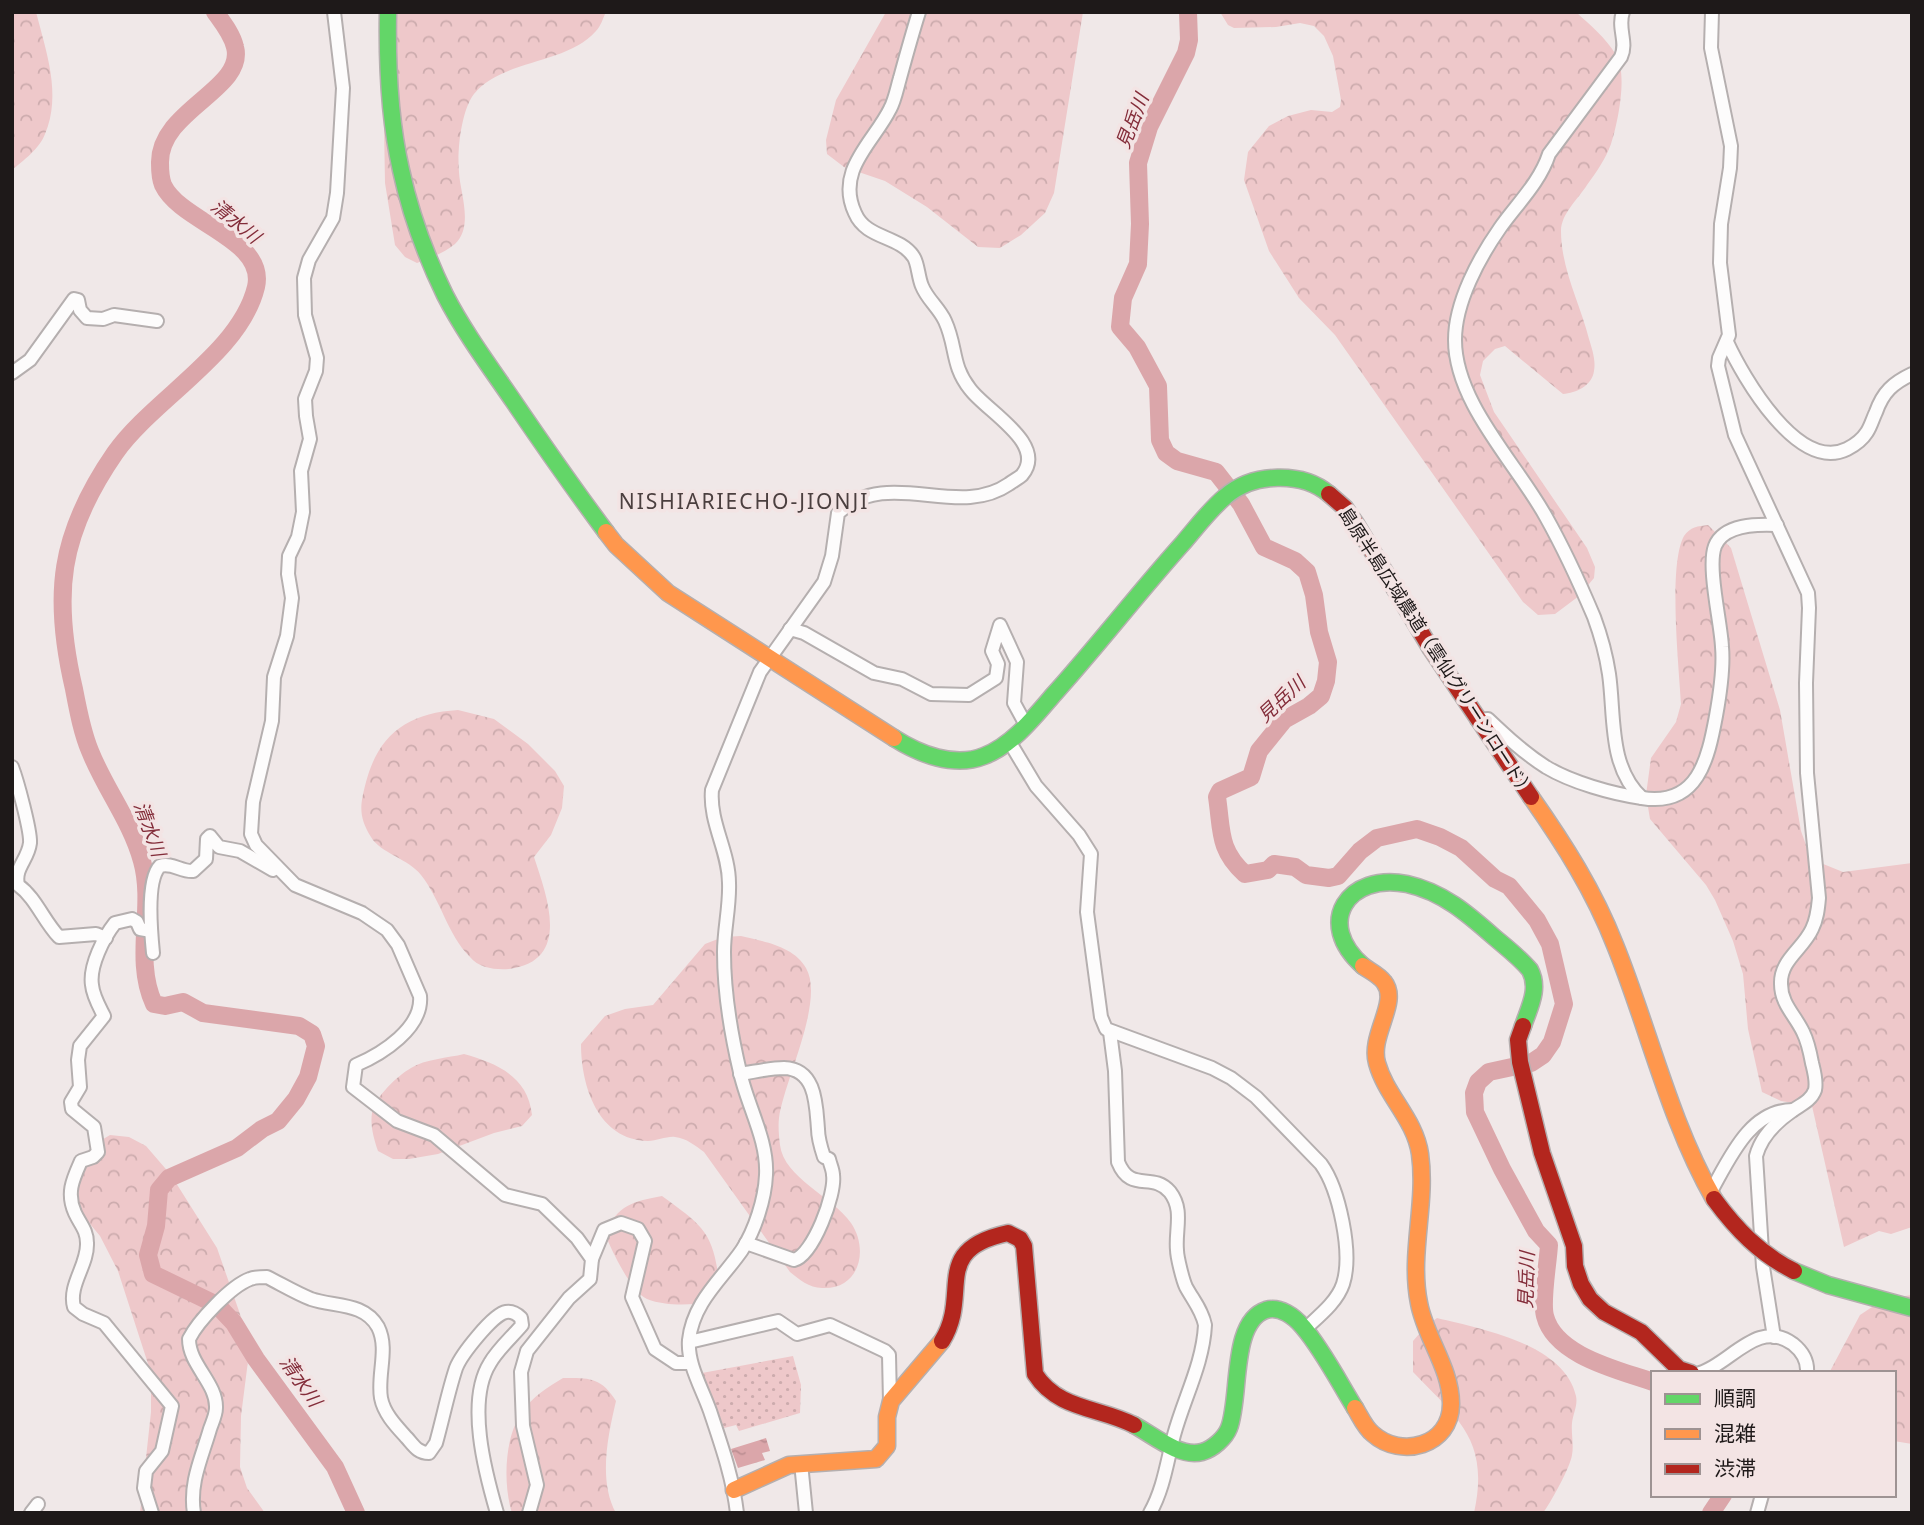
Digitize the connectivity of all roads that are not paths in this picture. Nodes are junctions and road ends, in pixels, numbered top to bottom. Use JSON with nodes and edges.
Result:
{"nodes":[{"id":1,"x":334,"y":12,"type":"edge"},
{"id":2,"x":388,"y":12,"type":"edge"},
{"id":3,"x":919,"y":12,"type":"edge"},
{"id":4,"x":1623,"y":12,"type":"edge"},
{"id":5,"x":1712,"y":12,"type":"edge"},
{"id":6,"x":157,"y":321,"type":"dead end"},
{"id":7,"x":1727,"y":342,"type":"junction"},
{"id":8,"x":12,"y":373,"type":"edge"},
{"id":9,"x":1912,"y":374,"type":"edge"},
{"id":10,"x":1777,"y":525,"type":"junction"},
{"id":11,"x":790,"y":629,"type":"junction"},
{"id":12,"x":768,"y":659,"type":"junction"},
{"id":13,"x":1477,"y":720,"type":"junction"},
{"id":14,"x":1026,"y":725,"type":"junction"},
{"id":15,"x":1009,"y":741,"type":"junction"},
{"id":16,"x":12,"y":767,"type":"edge"},
{"id":17,"x":1642,"y":798,"type":"junction"},
{"id":18,"x":295,"y":885,"type":"junction"},
{"id":19,"x":147,"y":931,"type":"junction"},
{"id":20,"x":106,"y":938,"type":"junction"},
{"id":21,"x":153,"y":953,"type":"dead end"},
{"id":22,"x":1110,"y":1032,"type":"junction"},
{"id":23,"x":740,"y":1074,"type":"junction"},
{"id":24,"x":1793,"y":1110,"type":"junction"},
{"id":25,"x":1712,"y":1196,"type":"junction"},
{"id":26,"x":746,"y":1243,"type":"junction"},
{"id":27,"x":593,"y":1259,"type":"junction"},
{"id":28,"x":1910,"y":1307,"type":"edge"},
{"id":29,"x":1306,"y":1329,"type":"junction"},
{"id":30,"x":1774,"y":1337,"type":"junction"},
{"id":31,"x":689,"y":1342,"type":"junction"},
{"id":32,"x":691,"y":1363,"type":"junction"},
{"id":33,"x":1685,"y":1371,"type":"edge"},
{"id":34,"x":1703,"y":1371,"type":"edge"},
{"id":35,"x":1807,"y":1371,"type":"edge"},
{"id":36,"x":890,"y":1402,"type":"junction"},
{"id":37,"x":1173,"y":1446,"type":"junction"},
{"id":38,"x":802,"y":1463,"type":"junction"},
{"id":39,"x":734,"y":1490,"type":"junction"},
{"id":40,"x":152,"y":1513,"type":"edge"},
{"id":41,"x":194,"y":1513,"type":"edge"},
{"id":42,"x":497,"y":1513,"type":"edge"},
{"id":43,"x":529,"y":1513,"type":"edge"},
{"id":44,"x":737,"y":1513,"type":"edge"},
{"id":45,"x":806,"y":1513,"type":"edge"},
{"id":46,"x":1150,"y":1513,"type":"edge"}],
"edges":[{"from":1,"to":18,"type":"street"},
{"from":2,"to":12,"type":"street","name":"島原半島広域農道（雲仙グリーンロード）"},
{"from":3,"to":11,"type":"street"},
{"from":4,"to":17,"type":"street"},
{"from":5,"to":7,"type":"street"},
{"from":6,"to":8,"type":"street"},
{"from":7,"to":9,"type":"street"},
{"from":7,"to":10,"type":"street"},
{"from":10,"to":17,"type":"street"},
{"from":10,"to":24,"type":"street"},
{"from":11,"to":12,"type":"street"},
{"from":11,"to":14,"type":"street"},
{"from":12,"to":15,"type":"street","name":"島原半島広域農道（雲仙グリーンロード）"},
{"from":12,"to":23,"type":"street"},
{"from":13,"to":14,"type":"street","name":"島原半島広域農道（雲仙グリーンロード）"},
{"from":13,"to":17,"type":"street"},
{"from":13,"to":25,"type":"street","name":"島原半島広域農道（雲仙グリーンロード）"},
{"from":14,"to":15,"type":"street","name":"島原半島広域農道（雲仙グリーンロード）"},
{"from":15,"to":22,"type":"street"},
{"from":16,"to":20,"type":"street"},
{"from":18,"to":19,"type":"street"},
{"from":18,"to":27,"type":"street"},
{"from":19,"to":20,"type":"street"},
{"from":19,"to":21,"type":"street"},
{"from":20,"to":40,"type":"street"},
{"from":22,"to":29,"type":"street"},
{"from":22,"to":37,"type":"street"},
{"from":23,"to":26,"type":"street"},
{"from":23,"to":26,"type":"street"},
{"from":24,"to":25,"type":"street"},
{"from":24,"to":30,"type":"street"},
{"from":25,"to":28,"type":"street","name":"島原半島広域農道（雲仙グリーンロード）","bridge":true},
{"from":26,"to":31,"type":"street"},
{"from":27,"to":32,"type":"street"},
{"from":27,"to":43,"type":"street"},
{"from":29,"to":33,"type":"street"},
{"from":29,"to":37,"type":"street"},
{"from":30,"to":34,"type":"street"},
{"from":30,"to":35,"type":"street"},
{"from":31,"to":32,"type":"street"},
{"from":31,"to":36,"type":"street"},
{"from":32,"to":39,"type":"street"},
{"from":36,"to":37,"type":"street"},
{"from":36,"to":38,"type":"street"},
{"from":37,"to":46,"type":"street"},
{"from":38,"to":39,"type":"street"},
{"from":38,"to":45,"type":"street"},
{"from":39,"to":44,"type":"street"},
{"from":41,"to":42,"type":"street"}]}
